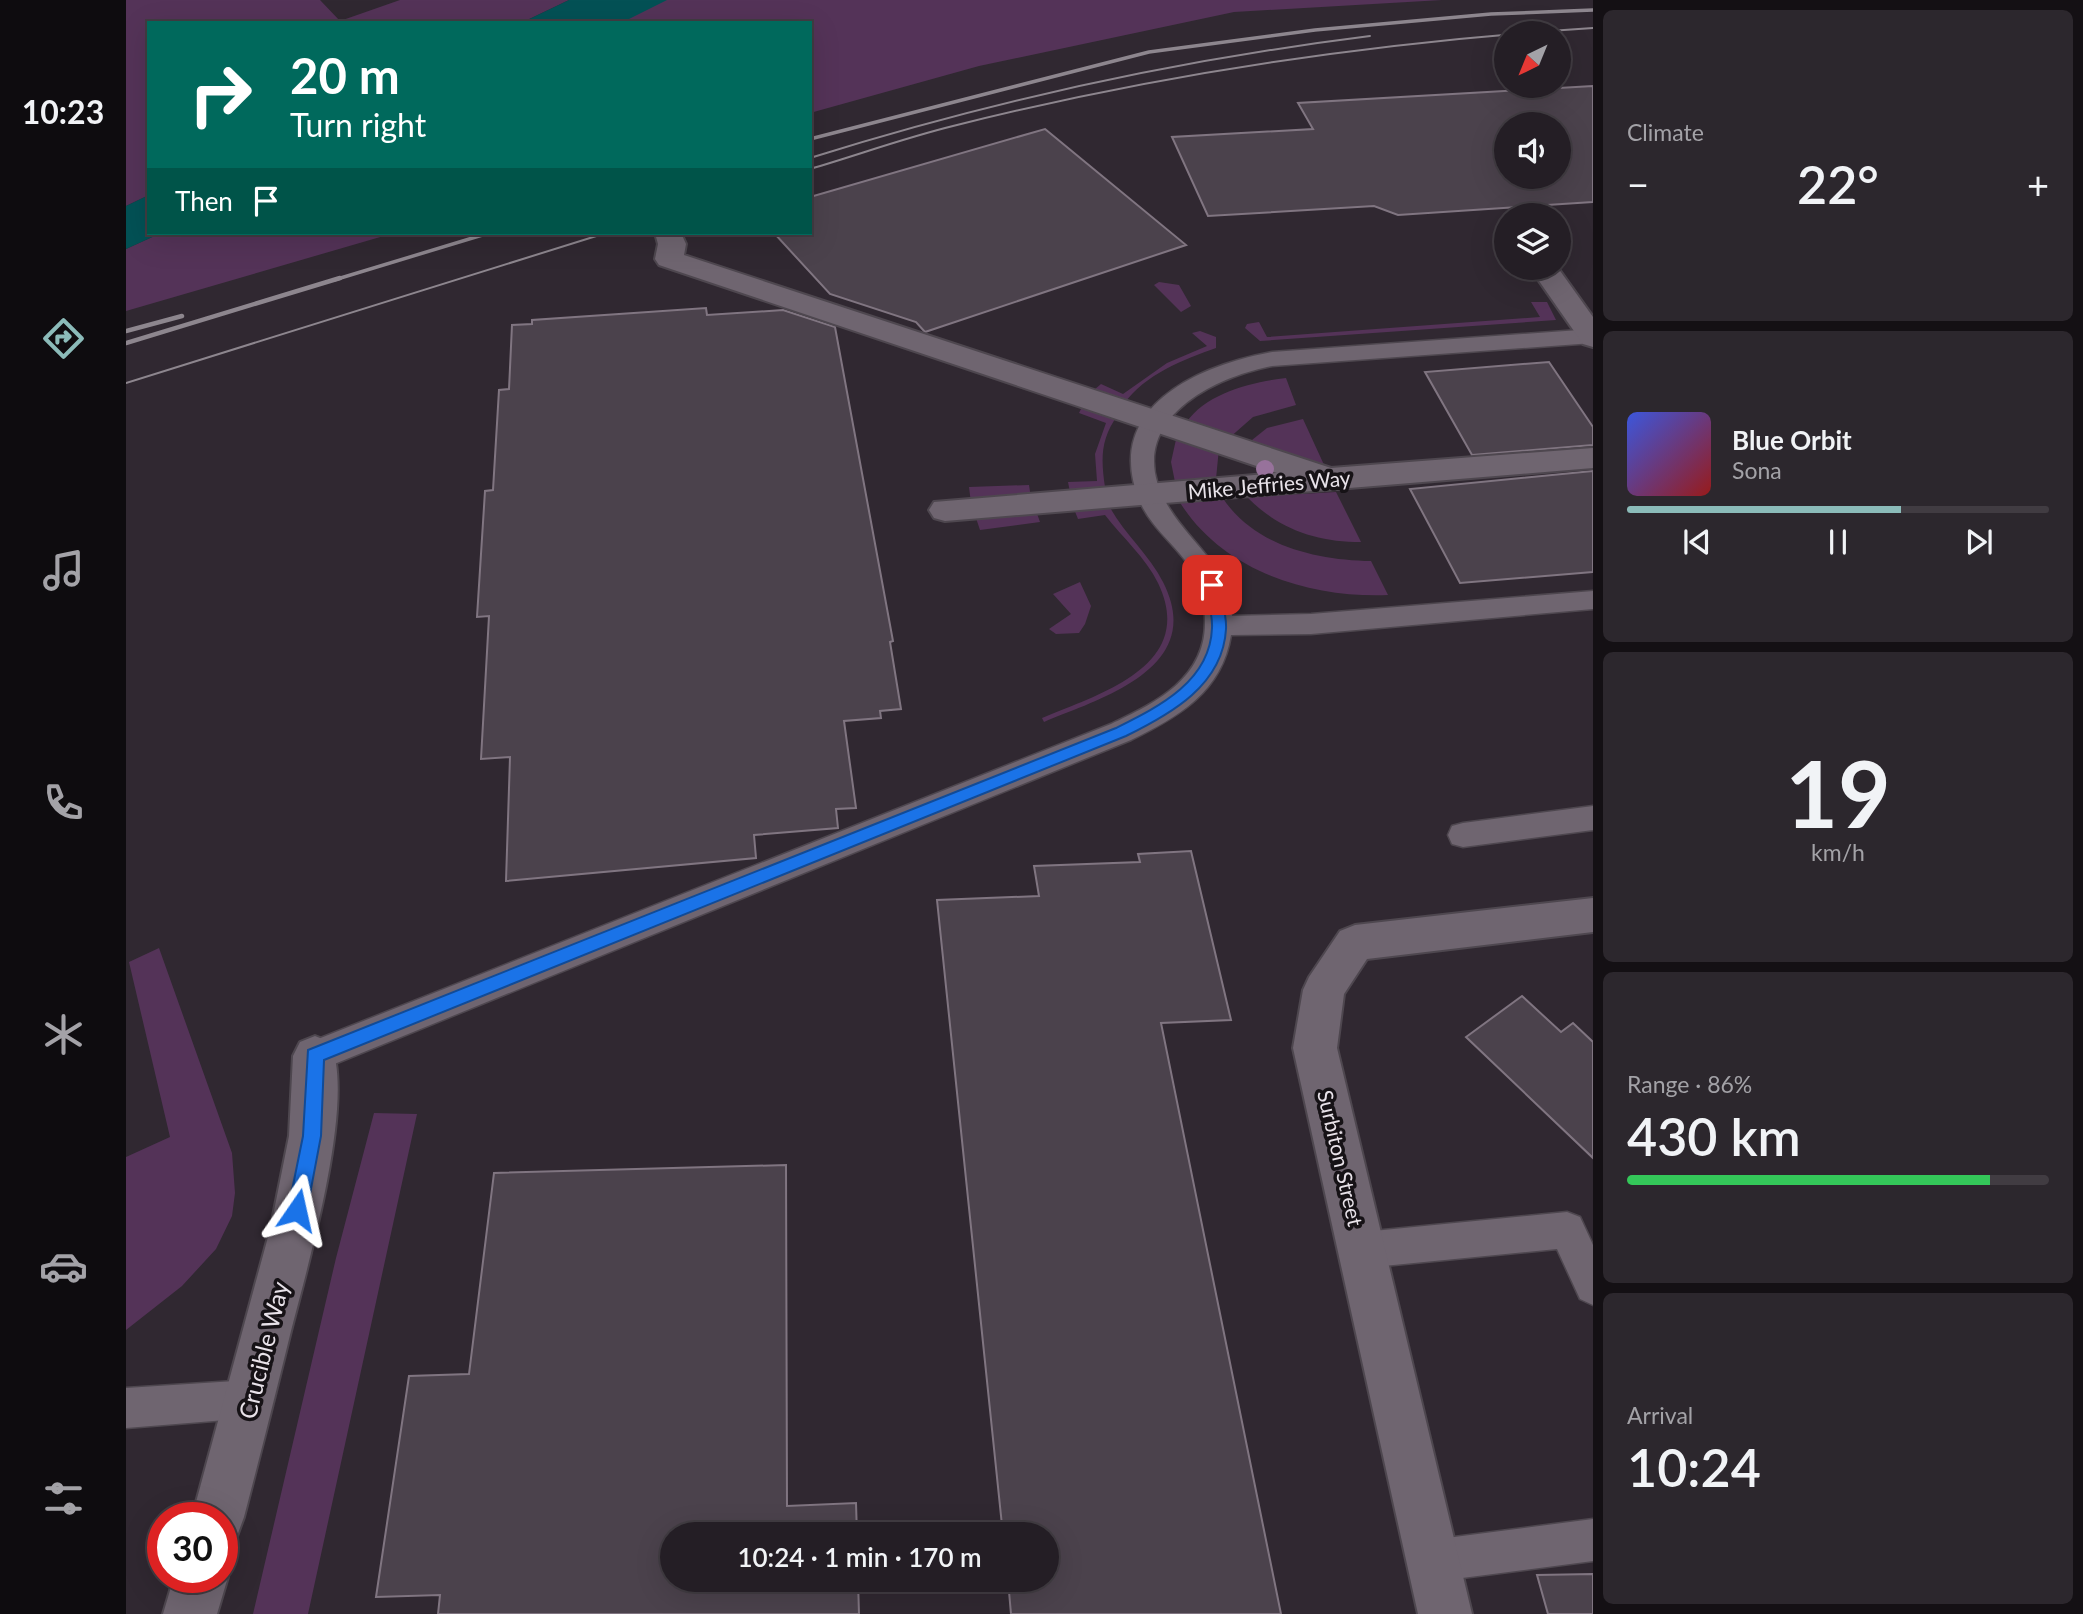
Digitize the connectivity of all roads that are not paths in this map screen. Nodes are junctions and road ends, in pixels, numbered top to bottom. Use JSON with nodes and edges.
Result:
{"nodes":[{"id":1,"x":669,"y":235,"type":"edge"},
{"id":2,"x":1552,"y":280,"type":"edge"},
{"id":3,"x":1592,"y":337,"type":"edge"},
{"id":4,"x":1154,"y":421,"type":"junction"},
{"id":5,"x":1593,"y":458,"type":"edge"},
{"id":6,"x":1329,"y":479,"type":"junction"},
{"id":7,"x":1150,"y":494,"type":"junction"},
{"id":8,"x":945,"y":510,"type":"dead end"},
{"id":9,"x":1593,"y":600,"type":"edge"},
{"id":10,"x":1219,"y":626,"type":"junction"},
{"id":11,"x":1593,"y":818,"type":"edge"},
{"id":12,"x":1463,"y":835,"type":"dead end"},
{"id":13,"x":1593,"y":915,"type":"edge"},
{"id":14,"x":315,"y":1056,"type":"joint"},
{"id":15,"x":1363,"y":1250,"type":"junction"},
{"id":16,"x":1593,"y":1286,"type":"edge"},
{"id":17,"x":251,"y":1399,"type":"junction"},
{"id":18,"x":126,"y":1408,"type":"edge"},
{"id":19,"x":222,"y":1502,"type":"edge"},
{"id":20,"x":1593,"y":1540,"type":"edge"},
{"id":21,"x":1431,"y":1561,"type":"junction"},
{"id":22,"x":196,"y":1593,"type":"edge"},
{"id":23,"x":190,"y":1614,"type":"edge"},
{"id":24,"x":1445,"y":1614,"type":"edge"}],
"edges":[{"from":1,"to":4,"type":"street"},
{"from":2,"to":3,"type":"street"},
{"from":3,"to":4,"type":"lane"},
{"from":4,"to":6,"type":"street"},
{"from":4,"to":7,"type":"lane"},
{"from":5,"to":6,"type":"street","name":"Mike Jeffries Way"},
{"from":6,"to":7,"type":"street","name":"Mike Jeffries Way"},
{"from":7,"to":8,"type":"street","name":"Mike Jeffries Way"},
{"from":7,"to":10,"type":"lane"},
{"from":9,"to":10,"type":"lane"},
{"from":10,"to":14,"type":"lane"},
{"from":11,"to":12,"type":"lane"},
{"from":13,"to":15,"type":"street","name":"Surbiton Street"},
{"from":14,"to":17,"type":"street","name":"Crucible Way"},
{"from":15,"to":16,"type":"lane"},
{"from":15,"to":21,"type":"street","name":"Surbiton Street"},
{"from":17,"to":18,"type":"lane"},
{"from":17,"to":19,"type":"street","name":"Crucible Way"},
{"from":20,"to":21,"type":"lane"},
{"from":21,"to":24,"type":"street","name":"Surbiton Street"},
{"from":22,"to":23,"type":"street"}]}
